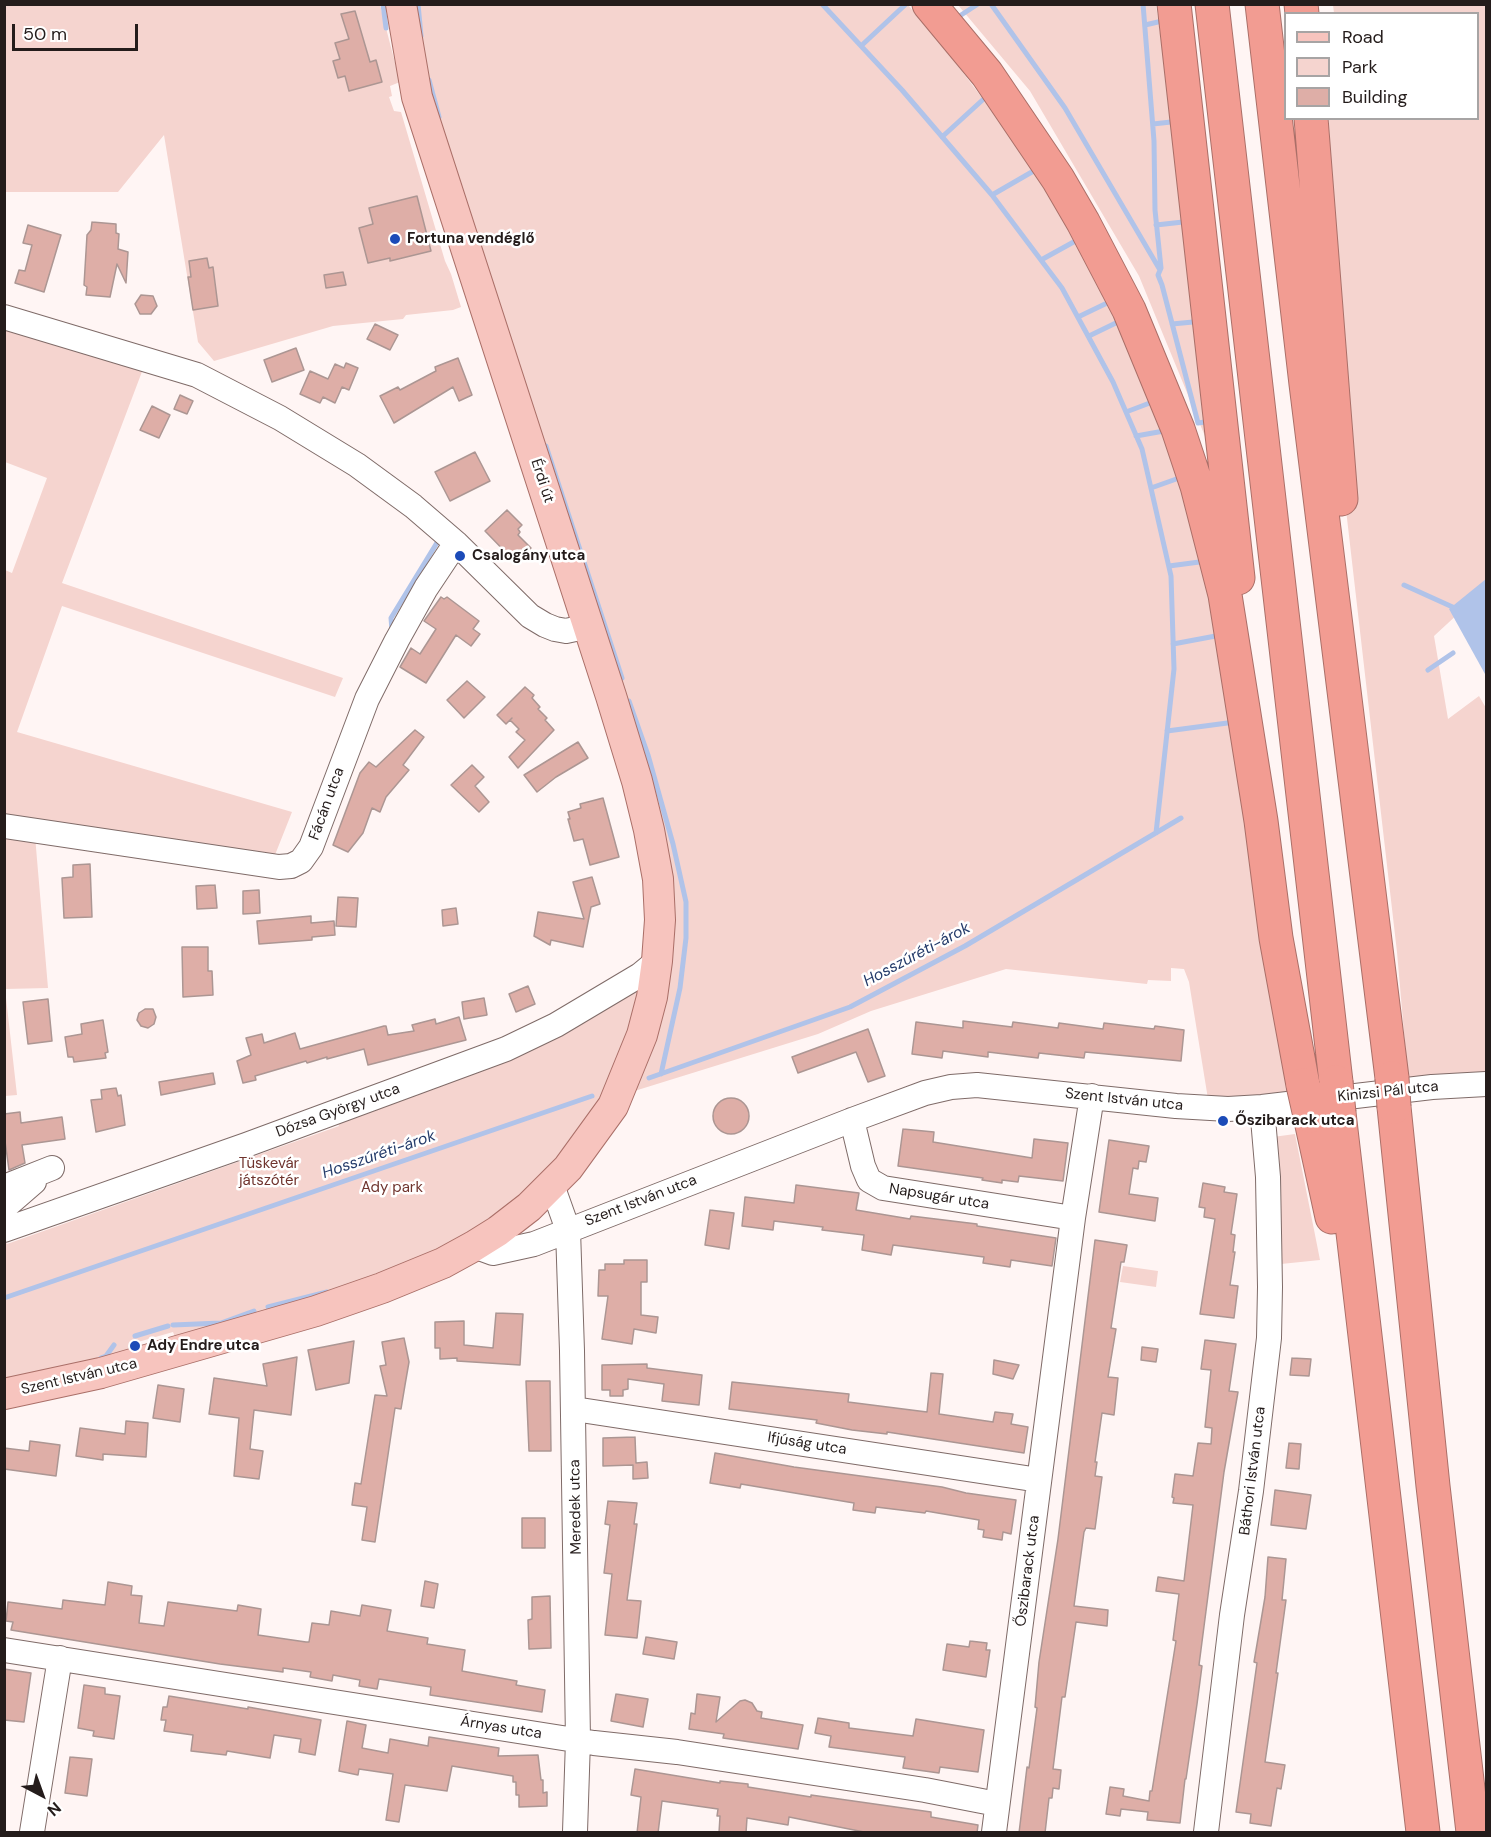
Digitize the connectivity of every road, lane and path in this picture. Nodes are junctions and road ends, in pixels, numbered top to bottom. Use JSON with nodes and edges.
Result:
{"nodes":[{"id":1,"x":401,"y":4,"type":"edge"},
{"id":2,"x":929,"y":4,"type":"edge"},
{"id":3,"x":1174,"y":4,"type":"edge"},
{"id":4,"x":1212,"y":4,"type":"edge"},
{"id":5,"x":1262,"y":4,"type":"edge"},
{"id":6,"x":1313,"y":127,"type":"edge"},
{"id":7,"x":4,"y":316,"type":"edge"},
{"id":8,"x":456,"y":543,"type":"junction"},
{"id":9,"x":589,"y":626,"type":"junction"},
{"id":10,"x":1337,"y":638,"type":"junction"},
{"id":11,"x":1261,"y":821,"type":"junction"},
{"id":12,"x":4,"y":826,"type":"edge"},
{"id":13,"x":657,"y":961,"type":"junction"},
{"id":14,"x":1486,"y":1084,"type":"edge"},
{"id":15,"x":1092,"y":1096,"type":"junction"},
{"id":16,"x":1316,"y":1100,"type":"junction"},
{"id":17,"x":1262,"y":1107,"type":"junction"},
{"id":18,"x":852,"y":1120,"type":"junction"},
{"id":19,"x":552,"y":1185,"type":"junction"},
{"id":20,"x":4,"y":1187,"type":"edge"},
{"id":21,"x":4,"y":1208,"type":"edge"},
{"id":22,"x":1073,"y":1218,"type":"junction"},
{"id":23,"x":4,"y":1230,"type":"edge"},
{"id":24,"x":568,"y":1230,"type":"junction"},
{"id":25,"x":474,"y":1246,"type":"junction"},
{"id":26,"x":4,"y":1394,"type":"edge"},
{"id":27,"x":574,"y":1409,"type":"junction"},
{"id":28,"x":1040,"y":1480,"type":"junction"},
{"id":29,"x":4,"y":1650,"type":"edge"},
{"id":30,"x":60,"y":1658,"type":"junction"},
{"id":31,"x":578,"y":1740,"type":"junction"},
{"id":32,"x":998,"y":1804,"type":"junction"},
{"id":33,"x":33,"y":1833,"type":"edge"},
{"id":34,"x":575,"y":1833,"type":"edge"},
{"id":35,"x":994,"y":1833,"type":"edge"},
{"id":36,"x":1206,"y":1833,"type":"edge"},
{"id":37,"x":1423,"y":1833,"type":"edge"},
{"id":38,"x":1473,"y":1833,"type":"edge"}],
"edges":[{"from":1,"to":9,"type":"main road","name":"Érdi út"},
{"from":2,"to":11,"type":"highway"},
{"from":3,"to":11,"type":"highway"},
{"from":4,"to":16,"type":"highway"},
{"from":5,"to":10,"type":"highway"},
{"from":6,"to":10,"type":"highway"},
{"from":7,"to":8,"type":"street"},
{"from":8,"to":9,"type":"street"},
{"from":8,"to":12,"type":"street","name":"Fácán utca"},
{"from":9,"to":13,"type":"main road","name":"Érdi út"},
{"from":10,"to":38,"type":"highway"},
{"from":11,"to":16,"type":"highway"},
{"from":13,"to":19,"type":"main road","name":"Érdi út"},
{"from":13,"to":23,"type":"street","name":"Dózsa György utca"},
{"from":14,"to":16,"type":"street","name":"Kinizsi Pál utca"},
{"from":15,"to":17,"type":"street","name":"Szent István utca"},
{"from":15,"to":18,"type":"street","name":"Szent István utca"},
{"from":15,"to":22,"type":"street","name":"Őszibarack utca"},
{"from":16,"to":17,"type":"street","name":"Szent István utca"},
{"from":16,"to":37,"type":"highway"},
{"from":17,"to":36,"type":"street","name":"Báthori István utca"},
{"from":18,"to":22,"type":"street","name":"Napsugár utca"},
{"from":18,"to":24,"type":"street","name":"Szent István utca"},
{"from":19,"to":24,"type":"street","name":"Meredek utca"},
{"from":19,"to":25,"type":"main road","name":"Érdi út"},
{"from":20,"to":21,"type":"street"},
{"from":22,"to":28,"type":"street","name":"Őszibarack utca"},
{"from":24,"to":25,"type":"street","name":"Szent István utca"},
{"from":24,"to":27,"type":"street","name":"Meredek utca"},
{"from":25,"to":26,"type":"main road","name":"Szent István utca"},
{"from":27,"to":28,"type":"street","name":"Ifjúság utca"},
{"from":27,"to":31,"type":"street","name":"Meredek utca"},
{"from":28,"to":32,"type":"street","name":"Őszibarack utca"},
{"from":29,"to":30,"type":"street","name":"Árnyas utca"},
{"from":30,"to":31,"type":"street","name":"Árnyas utca"},
{"from":30,"to":33,"type":"street"},
{"from":31,"to":32,"type":"street","name":"Árnyas utca"},
{"from":31,"to":34,"type":"street","name":"Meredek utca"},
{"from":32,"to":35,"type":"street","name":"Őszibarack utca"}]}
